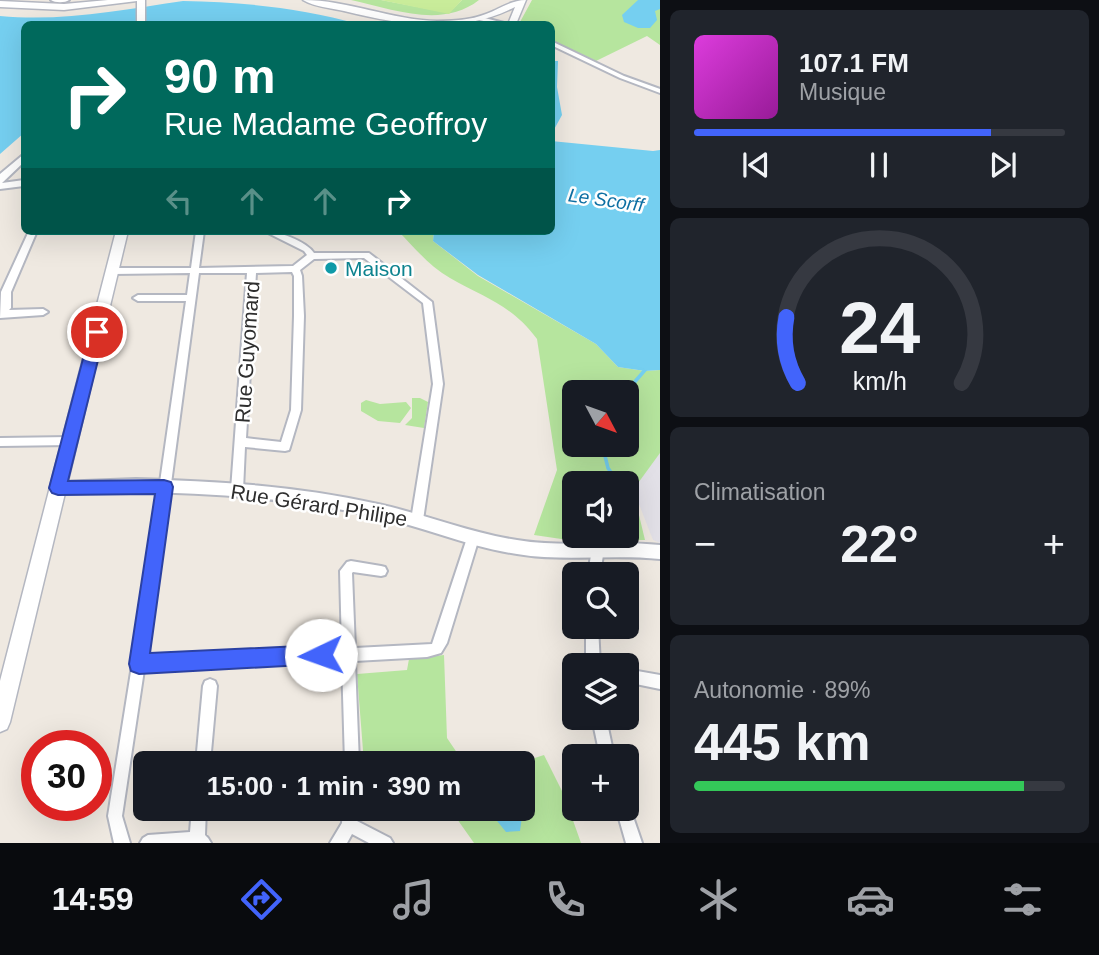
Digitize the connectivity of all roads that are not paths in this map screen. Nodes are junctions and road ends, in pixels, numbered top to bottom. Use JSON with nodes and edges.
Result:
{"nodes":[{"id":1,"x":54,"y":0,"type":"edge"},
{"id":2,"x":66,"y":0,"type":"edge"},
{"id":3,"x":133,"y":0,"type":"edge"},
{"id":4,"x":141,"y":0,"type":"edge"},
{"id":5,"x":292,"y":0,"type":"edge"},
{"id":6,"x":521,"y":1,"type":"edge"},
{"id":7,"x":315,"y":2,"type":"edge"},
{"id":8,"x":0,"y":4,"type":"edge"},
{"id":9,"x":481,"y":19,"type":"junction"},
{"id":10,"x":141,"y":21,"type":"edge"},
{"id":11,"x":397,"y":21,"type":"edge"},
{"id":12,"x":411,"y":21,"type":"edge"},
{"id":13,"x":472,"y":21,"type":"edge"},
{"id":14,"x":485,"y":21,"type":"edge"},
{"id":15,"x":489,"y":21,"type":"edge"},
{"id":16,"x":513,"y":21,"type":"edge"},
{"id":17,"x":555,"y":45,"type":"edge"},
{"id":18,"x":660,"y":91,"type":"edge"},
{"id":19,"x":21,"y":153,"type":"edge"},
{"id":20,"x":21,"y":160,"type":"edge"},
{"id":21,"x":13,"y":168,"type":"junction"},
{"id":22,"x":0,"y":172,"type":"edge"},
{"id":23,"x":21,"y":178,"type":"edge"},
{"id":24,"x":0,"y":180,"type":"edge"},
{"id":25,"x":21,"y":180,"type":"edge"},
{"id":26,"x":21,"y":181,"type":"edge"},
{"id":27,"x":0,"y":186,"type":"edge"},
{"id":28,"x":32,"y":235,"type":"edge"},
{"id":29,"x":121,"y":235,"type":"edge"},
{"id":30,"x":199,"y":235,"type":"edge"},
{"id":31,"x":277,"y":235,"type":"edge"},
{"id":32,"x":312,"y":256,"type":"junction"},
{"id":33,"x":195,"y":269,"type":"junction"},
{"id":34,"x":295,"y":269,"type":"junction"},
{"id":35,"x":253,"y":270,"type":"junction"},
{"id":36,"x":113,"y":271,"type":"junction"},
{"id":37,"x":138,"y":298,"type":"dead end"},
{"id":38,"x":191,"y":298,"type":"junction"},
{"id":39,"x":43,"y":313,"type":"dead end"},
{"id":40,"x":1,"y":314,"type":"edge"},
{"id":41,"x":70,"y":441,"type":"junction"},
{"id":42,"x":241,"y":442,"type":"junction"},
{"id":43,"x":0,"y":443,"type":"edge"},
{"id":44,"x":164,"y":487,"type":"junction"},
{"id":45,"x":58,"y":488,"type":"junction"},
{"id":46,"x":237,"y":490,"type":"junction"},
{"id":47,"x":417,"y":520,"type":"junction"},
{"id":48,"x":473,"y":538,"type":"junction"},
{"id":49,"x":598,"y":549,"type":"junction"},
{"id":50,"x":660,"y":552,"type":"edge"},
{"id":51,"x":596,"y":562,"type":"edge"},
{"id":52,"x":381,"y":571,"type":"dead end"},
{"id":53,"x":347,"y":653,"type":"junction"},
{"id":54,"x":139,"y":664,"type":"junction"},
{"id":55,"x":639,"y":678,"type":"edge"},
{"id":56,"x":660,"y":682,"type":"edge"},
{"id":57,"x":210,"y":686,"type":"dead end"},
{"id":58,"x":0,"y":722,"type":"edge"},
{"id":59,"x":204,"y":751,"type":"edge"},
{"id":60,"x":351,"y":751,"type":"edge"},
{"id":61,"x":199,"y":821,"type":"edge"},
{"id":62,"x":349,"y":821,"type":"edge"},
{"id":63,"x":627,"y":821,"type":"edge"},
{"id":64,"x":349,"y":825,"type":"junction"},
{"id":65,"x":200,"y":841,"type":"edge"},
{"id":66,"x":122,"y":843,"type":"edge"},
{"id":67,"x":148,"y":843,"type":"edge"},
{"id":68,"x":338,"y":843,"type":"edge"},
{"id":69,"x":385,"y":843,"type":"edge"},
{"id":70,"x":634,"y":843,"type":"edge"}],
"edges":[{"from":1,"to":2,"type":"street"},
{"from":3,"to":8,"type":"main road"},
{"from":4,"to":10,"type":"main road"},
{"from":5,"to":7,"type":"main road"},
{"from":6,"to":9,"type":"main road"},
{"from":6,"to":16,"type":"main road"},
{"from":7,"to":11,"type":"main road"},
{"from":7,"to":12,"type":"main road"},
{"from":9,"to":13,"type":"main road"},
{"from":9,"to":14,"type":"street"},
{"from":9,"to":15,"type":"street"},
{"from":17,"to":18,"type":"street"},
{"from":19,"to":22,"type":"street"},
{"from":20,"to":21,"type":"street"},
{"from":21,"to":23,"type":"street"},
{"from":21,"to":24,"type":"street"},
{"from":24,"to":25,"type":"street"},
{"from":26,"to":27,"type":"street"},
{"from":28,"to":40,"type":"street"},
{"from":29,"to":36,"type":"main road"},
{"from":30,"to":33,"type":"street"},
{"from":31,"to":32,"type":"street"},
{"from":32,"to":34,"type":"street"},
{"from":32,"to":47,"type":"street"},
{"from":33,"to":35,"type":"street","name":"Rue Guyomard"},
{"from":33,"to":36,"type":"street","name":"Rue Guyomard"},
{"from":33,"to":38,"type":"street"},
{"from":34,"to":35,"type":"street"},
{"from":34,"to":42,"type":"street"},
{"from":35,"to":42,"type":"street","name":"Rue Guyomard"},
{"from":36,"to":41,"type":"main road"},
{"from":37,"to":38,"type":"street"},
{"from":38,"to":44,"type":"street"},
{"from":39,"to":40,"type":"street"},
{"from":41,"to":43,"type":"street"},
{"from":41,"to":45,"type":"main road"},
{"from":42,"to":46,"type":"street","name":"Rue Guyomard"},
{"from":44,"to":45,"type":"street","name":"Rue Gérard Philipe"},
{"from":44,"to":46,"type":"street","name":"Rue Gérard Philipe"},
{"from":44,"to":54,"type":"street"},
{"from":45,"to":58,"type":"main road"},
{"from":46,"to":47,"type":"street","name":"Rue Gérard Philipe"},
{"from":47,"to":48,"type":"street","name":"Rue Gérard Philipe"},
{"from":48,"to":49,"type":"street","name":"Rue Gérard Philipe"},
{"from":48,"to":53,"type":"street"},
{"from":49,"to":50,"type":"street","name":"Rue Gérard Philipe"},
{"from":49,"to":51,"type":"street"},
{"from":52,"to":53,"type":"street"},
{"from":53,"to":54,"type":"street"},
{"from":53,"to":60,"type":"street"},
{"from":54,"to":66,"type":"street"},
{"from":55,"to":56,"type":"street"},
{"from":57,"to":59,"type":"street"},
{"from":61,"to":65,"type":"street"},
{"from":62,"to":64,"type":"street"},
{"from":63,"to":70,"type":"street"},
{"from":64,"to":68,"type":"street"},
{"from":64,"to":69,"type":"street"},
{"from":65,"to":67,"type":"street"}]}
